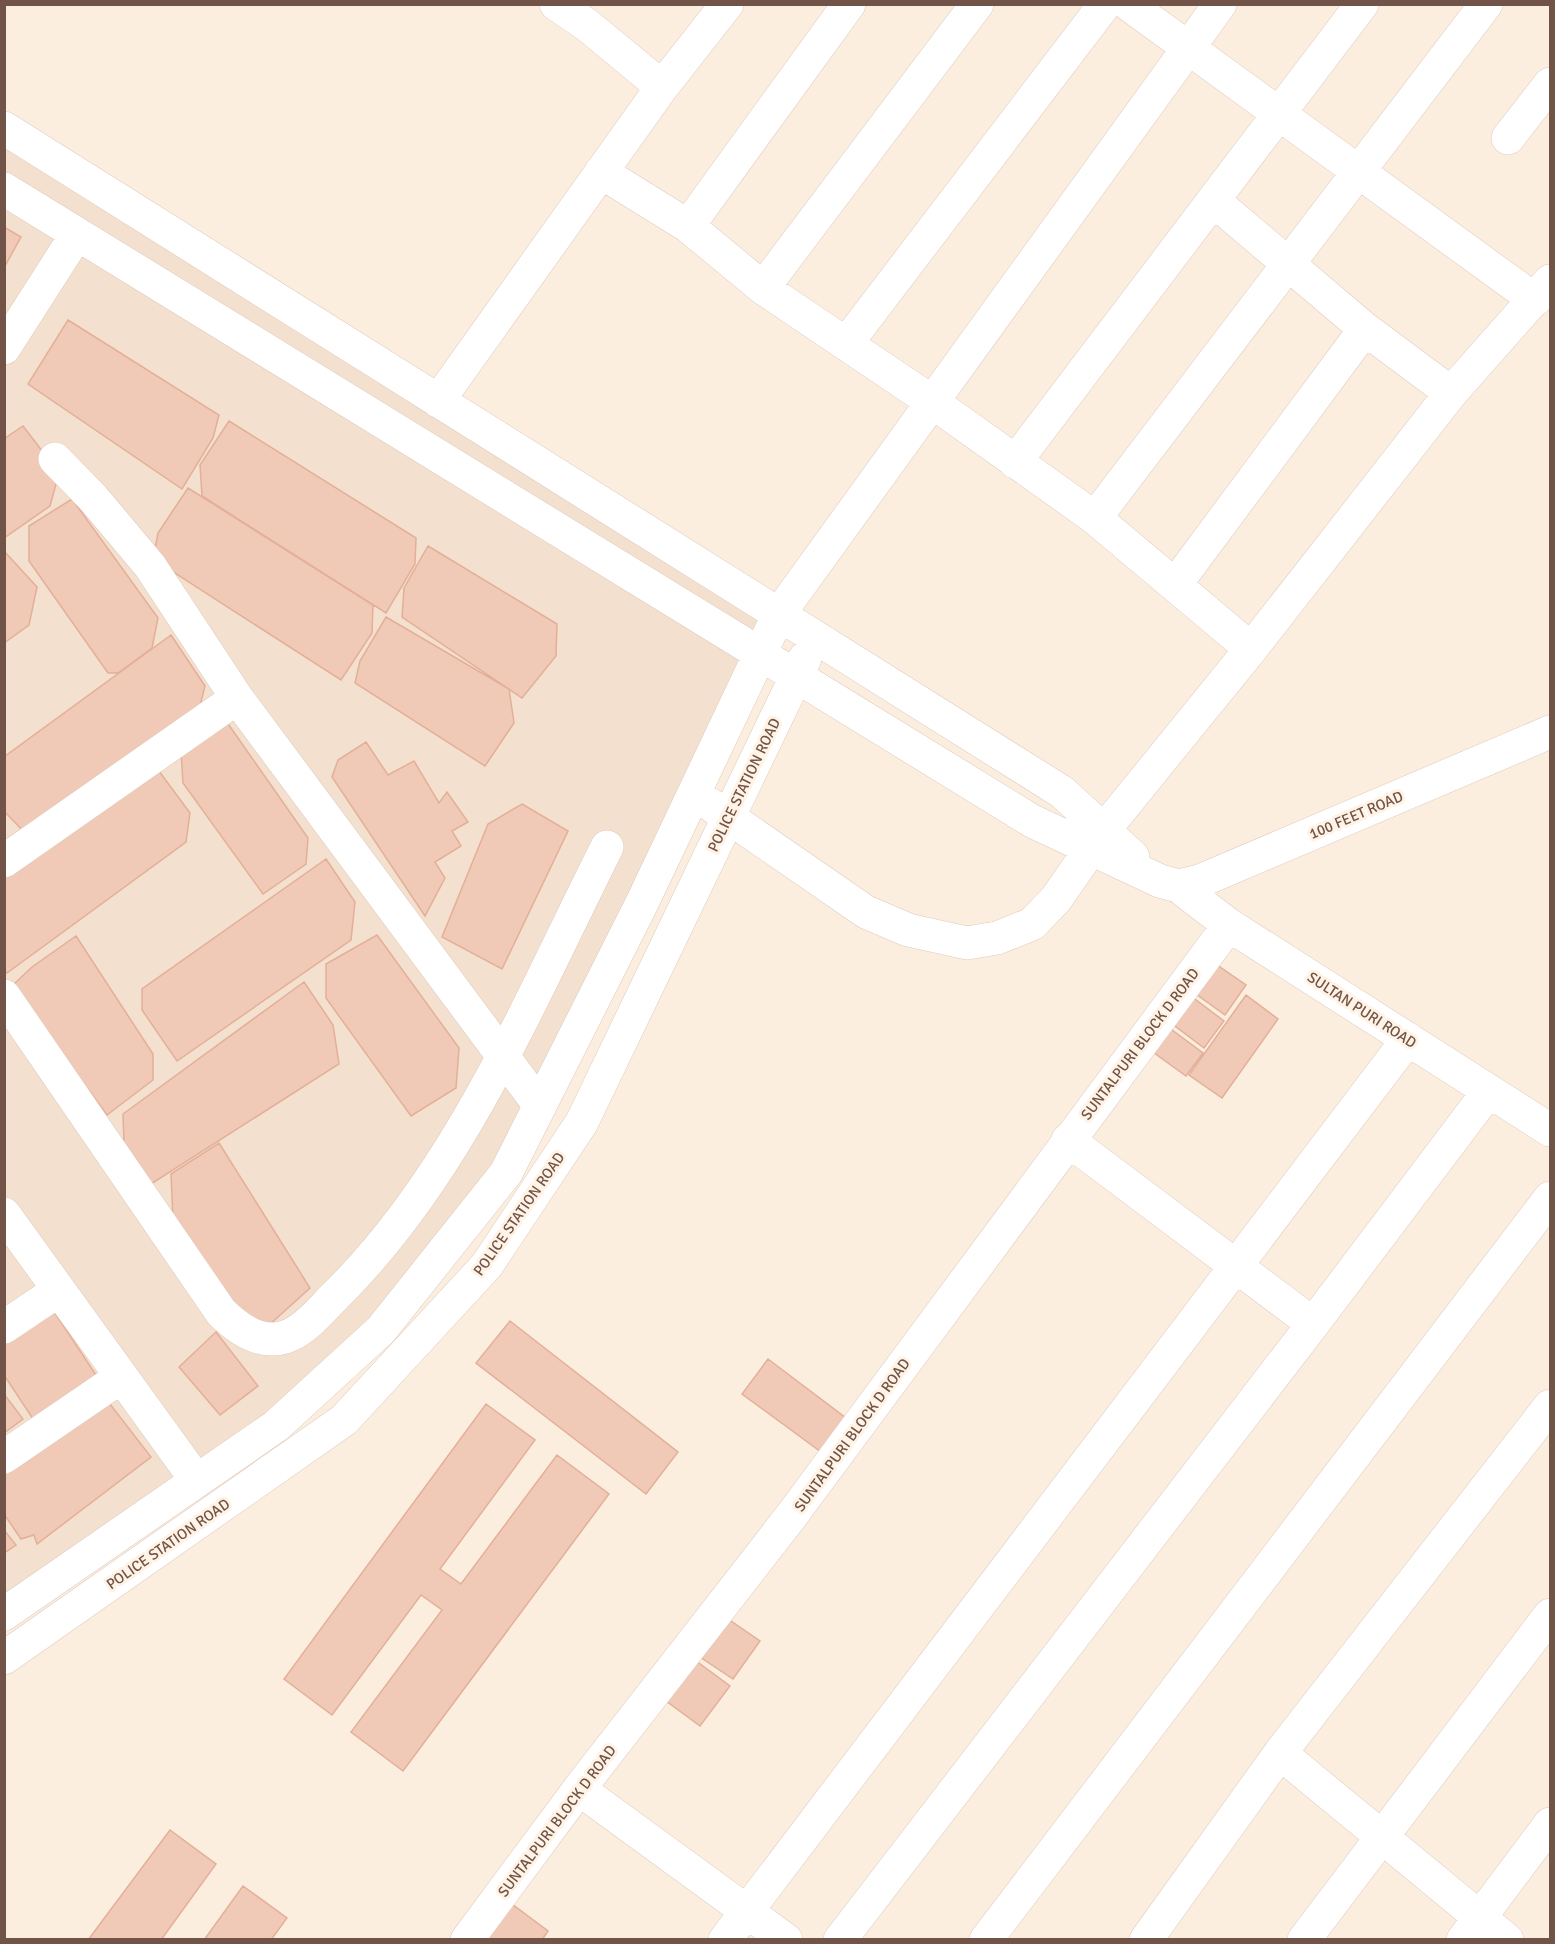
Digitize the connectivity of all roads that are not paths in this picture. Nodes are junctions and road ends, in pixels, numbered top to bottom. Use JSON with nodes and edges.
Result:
{"nodes":[{"id":1,"x":556,"y":4,"type":"edge"},
{"id":2,"x":727,"y":4,"type":"edge"},
{"id":3,"x":849,"y":4,"type":"edge"},
{"id":4,"x":977,"y":4,"type":"edge"},
{"id":5,"x":1105,"y":4,"type":"edge"},
{"id":6,"x":1128,"y":4,"type":"edge"},
{"id":7,"x":1220,"y":4,"type":"edge"},
{"id":8,"x":1362,"y":4,"type":"edge"},
{"id":9,"x":1486,"y":4,"type":"edge"},
{"id":10,"x":595,"y":15,"type":"edge"},
{"id":11,"x":1188,"y":48,"type":"junction"},
{"id":12,"x":1551,"y":84,"type":"edge"},
{"id":13,"x":662,"y":87,"type":"junction"},
{"id":14,"x":1279,"y":114,"type":"junction"},
{"id":15,"x":4,"y":128,"type":"edge"},
{"id":16,"x":1508,"y":138,"type":"dead end"},
{"id":17,"x":1358,"y":171,"type":"junction"},
{"id":18,"x":601,"y":172,"type":"junction"},
{"id":19,"x":4,"y":189,"type":"edge"},
{"id":20,"x":1214,"y":201,"type":"junction"},
{"id":21,"x":688,"y":226,"type":"junction"},
{"id":22,"x":78,"y":234,"type":"junction"},
{"id":23,"x":1288,"y":262,"type":"junction"},
{"id":24,"x":763,"y":288,"type":"junction"},
{"id":25,"x":1543,"y":290,"type":"edge"},
{"id":26,"x":1365,"y":329,"type":"junction"},
{"id":27,"x":846,"y":344,"type":"junction"},
{"id":28,"x":4,"y":348,"type":"edge"},
{"id":29,"x":1450,"y":393,"type":"junction"},
{"id":30,"x":438,"y":401,"type":"junction"},
{"id":31,"x":931,"y":401,"type":"junction"},
{"id":32,"x":55,"y":459,"type":"dead end"},
{"id":33,"x":1015,"y":462,"type":"junction"},
{"id":34,"x":1095,"y":518,"type":"junction"},
{"id":35,"x":1175,"y":585,"type":"junction"},
{"id":36,"x":779,"y":614,"type":"junction"},
{"id":37,"x":815,"y":637,"type":"junction"},
{"id":38,"x":1251,"y":649,"type":"junction"},
{"id":39,"x":760,"y":653,"type":"junction"},
{"id":40,"x":796,"y":676,"type":"junction"},
{"id":41,"x":237,"y":698,"type":"junction"},
{"id":42,"x":1551,"y":732,"type":"edge"},
{"id":43,"x":693,"y":794,"type":"junction"},
{"id":44,"x":729,"y":817,"type":"junction"},
{"id":45,"x":1097,"y":839,"type":"junction"},
{"id":46,"x":607,"y":847,"type":"dead end"},
{"id":47,"x":4,"y":861,"type":"edge"},
{"id":48,"x":1169,"y":883,"type":"junction"},
{"id":49,"x":1229,"y":924,"type":"junction"},
{"id":50,"x":4,"y":996,"type":"edge"},
{"id":51,"x":1408,"y":1039,"type":"junction"},
{"id":52,"x":502,"y":1056,"type":"junction"},
{"id":53,"x":1488,"y":1092,"type":"junction"},
{"id":54,"x":540,"y":1106,"type":"junction"},
{"id":55,"x":1551,"y":1130,"type":"edge"},
{"id":56,"x":1068,"y":1140,"type":"junction"},
{"id":57,"x":1551,"y":1198,"type":"edge"},
{"id":58,"x":4,"y":1214,"type":"edge"},
{"id":59,"x":1236,"y":1265,"type":"junction"},
{"id":60,"x":59,"y":1290,"type":"junction"},
{"id":61,"x":1313,"y":1324,"type":"junction"},
{"id":62,"x":4,"y":1327,"type":"edge"},
{"id":63,"x":121,"y":1377,"type":"junction"},
{"id":64,"x":1551,"y":1406,"type":"edge"},
{"id":65,"x":4,"y":1457,"type":"edge"},
{"id":66,"x":197,"y":1481,"type":"junction"},
{"id":67,"x":4,"y":1614,"type":"edge"},
{"id":68,"x":1551,"y":1615,"type":"edge"},
{"id":69,"x":4,"y":1658,"type":"edge"},
{"id":70,"x":1280,"y":1753,"type":"junction"},
{"id":71,"x":579,"y":1789,"type":"junction"},
{"id":72,"x":1551,"y":1824,"type":"edge"},
{"id":73,"x":1383,"y":1836,"type":"junction"},
{"id":74,"x":747,"y":1911,"type":"junction"},
{"id":75,"x":1471,"y":1928,"type":"edge"},
{"id":76,"x":467,"y":1940,"type":"edge"},
{"id":77,"x":725,"y":1940,"type":"edge"},
{"id":78,"x":786,"y":1940,"type":"edge"},
{"id":79,"x":840,"y":1940,"type":"edge"},
{"id":80,"x":986,"y":1940,"type":"edge"},
{"id":81,"x":1146,"y":1940,"type":"edge"},
{"id":82,"x":1304,"y":1940,"type":"edge"},
{"id":83,"x":1507,"y":1940,"type":"edge"}],
"edges":[{"from":1,"to":10,"type":"street"},
{"from":2,"to":13,"type":"street"},
{"from":3,"to":21,"type":"street"},
{"from":4,"to":24,"type":"street"},
{"from":5,"to":27,"type":"street"},
{"from":6,"to":11,"type":"street"},
{"from":7,"to":11,"type":"street"},
{"from":8,"to":14,"type":"street"},
{"from":9,"to":17,"type":"street"},
{"from":10,"to":13,"type":"street"},
{"from":11,"to":14,"type":"street"},
{"from":11,"to":31,"type":"street"},
{"from":12,"to":16,"type":"street"},
{"from":13,"to":18,"type":"street"},
{"from":14,"to":17,"type":"street"},
{"from":14,"to":20,"type":"street"},
{"from":15,"to":30,"type":"street","name":"SULTAN PURI ROAD"},
{"from":17,"to":23,"type":"street"},
{"from":17,"to":25,"type":"street"},
{"from":18,"to":21,"type":"street"},
{"from":18,"to":30,"type":"street"},
{"from":19,"to":22,"type":"street"},
{"from":20,"to":23,"type":"street"},
{"from":20,"to":33,"type":"street"},
{"from":21,"to":24,"type":"street"},
{"from":22,"to":28,"type":"street"},
{"from":22,"to":39,"type":"street"},
{"from":23,"to":26,"type":"street"},
{"from":23,"to":34,"type":"street"},
{"from":24,"to":27,"type":"street"},
{"from":25,"to":29,"type":"street"},
{"from":26,"to":29,"type":"street"},
{"from":26,"to":35,"type":"street"},
{"from":27,"to":31,"type":"street"},
{"from":29,"to":38,"type":"street"},
{"from":30,"to":36,"type":"street","name":"SULTAN PURI ROAD"},
{"from":31,"to":33,"type":"street"},
{"from":31,"to":36,"type":"street"},
{"from":32,"to":41,"type":"street"},
{"from":33,"to":34,"type":"street"},
{"from":34,"to":35,"type":"street"},
{"from":35,"to":38,"type":"street"},
{"from":36,"to":37,"type":"street","name":"SULTAN PURI ROAD"},
{"from":36,"to":39,"type":"street"},
{"from":37,"to":40,"type":"street","name":"POLICE STATION ROAD"},
{"from":37,"to":45,"type":"street","name":"SULTAN PURI ROAD"},
{"from":38,"to":45,"type":"street"},
{"from":39,"to":40,"type":"street"},
{"from":39,"to":43,"type":"street"},
{"from":40,"to":44,"type":"street","name":"POLICE STATION ROAD"},
{"from":40,"to":45,"type":"street"},
{"from":41,"to":47,"type":"street"},
{"from":41,"to":52,"type":"street"},
{"from":42,"to":48,"type":"street","name":"100 FEET ROAD"},
{"from":43,"to":44,"type":"street"},
{"from":43,"to":54,"type":"street"},
{"from":44,"to":45,"type":"street"},
{"from":44,"to":69,"type":"street","name":"POLICE STATION ROAD"},
{"from":45,"to":48,"type":"street","name":"SULTAN PURI ROAD"},
{"from":46,"to":52,"type":"street"},
{"from":48,"to":49,"type":"street","name":"SULTAN PURI ROAD"},
{"from":49,"to":51,"type":"street","name":"SULTAN PURI ROAD"},
{"from":49,"to":56,"type":"street","name":"SUNTALPURI BLOCK D ROAD"},
{"from":50,"to":52,"type":"street"},
{"from":51,"to":53,"type":"street","name":"SULTAN PURI ROAD"},
{"from":51,"to":59,"type":"street"},
{"from":52,"to":54,"type":"street"},
{"from":53,"to":55,"type":"street","name":"SULTAN PURI ROAD"},
{"from":53,"to":61,"type":"street"},
{"from":54,"to":66,"type":"street"},
{"from":56,"to":59,"type":"street"},
{"from":56,"to":71,"type":"street","name":"SUNTALPURI BLOCK D ROAD"},
{"from":57,"to":80,"type":"street"},
{"from":58,"to":60,"type":"street"},
{"from":59,"to":61,"type":"street"},
{"from":59,"to":74,"type":"street"},
{"from":60,"to":62,"type":"street"},
{"from":60,"to":63,"type":"street"},
{"from":61,"to":79,"type":"street"},
{"from":63,"to":65,"type":"street"},
{"from":63,"to":66,"type":"street"},
{"from":64,"to":70,"type":"street"},
{"from":66,"to":67,"type":"street"},
{"from":68,"to":73,"type":"street"},
{"from":70,"to":73,"type":"street"},
{"from":70,"to":81,"type":"street"},
{"from":71,"to":74,"type":"street"},
{"from":71,"to":76,"type":"street","name":"SUNTALPURI BLOCK D ROAD"},
{"from":72,"to":75,"type":"street"},
{"from":73,"to":75,"type":"street"},
{"from":73,"to":82,"type":"street"},
{"from":74,"to":77,"type":"street"},
{"from":74,"to":78,"type":"street"},
{"from":75,"to":83,"type":"street"}]}
